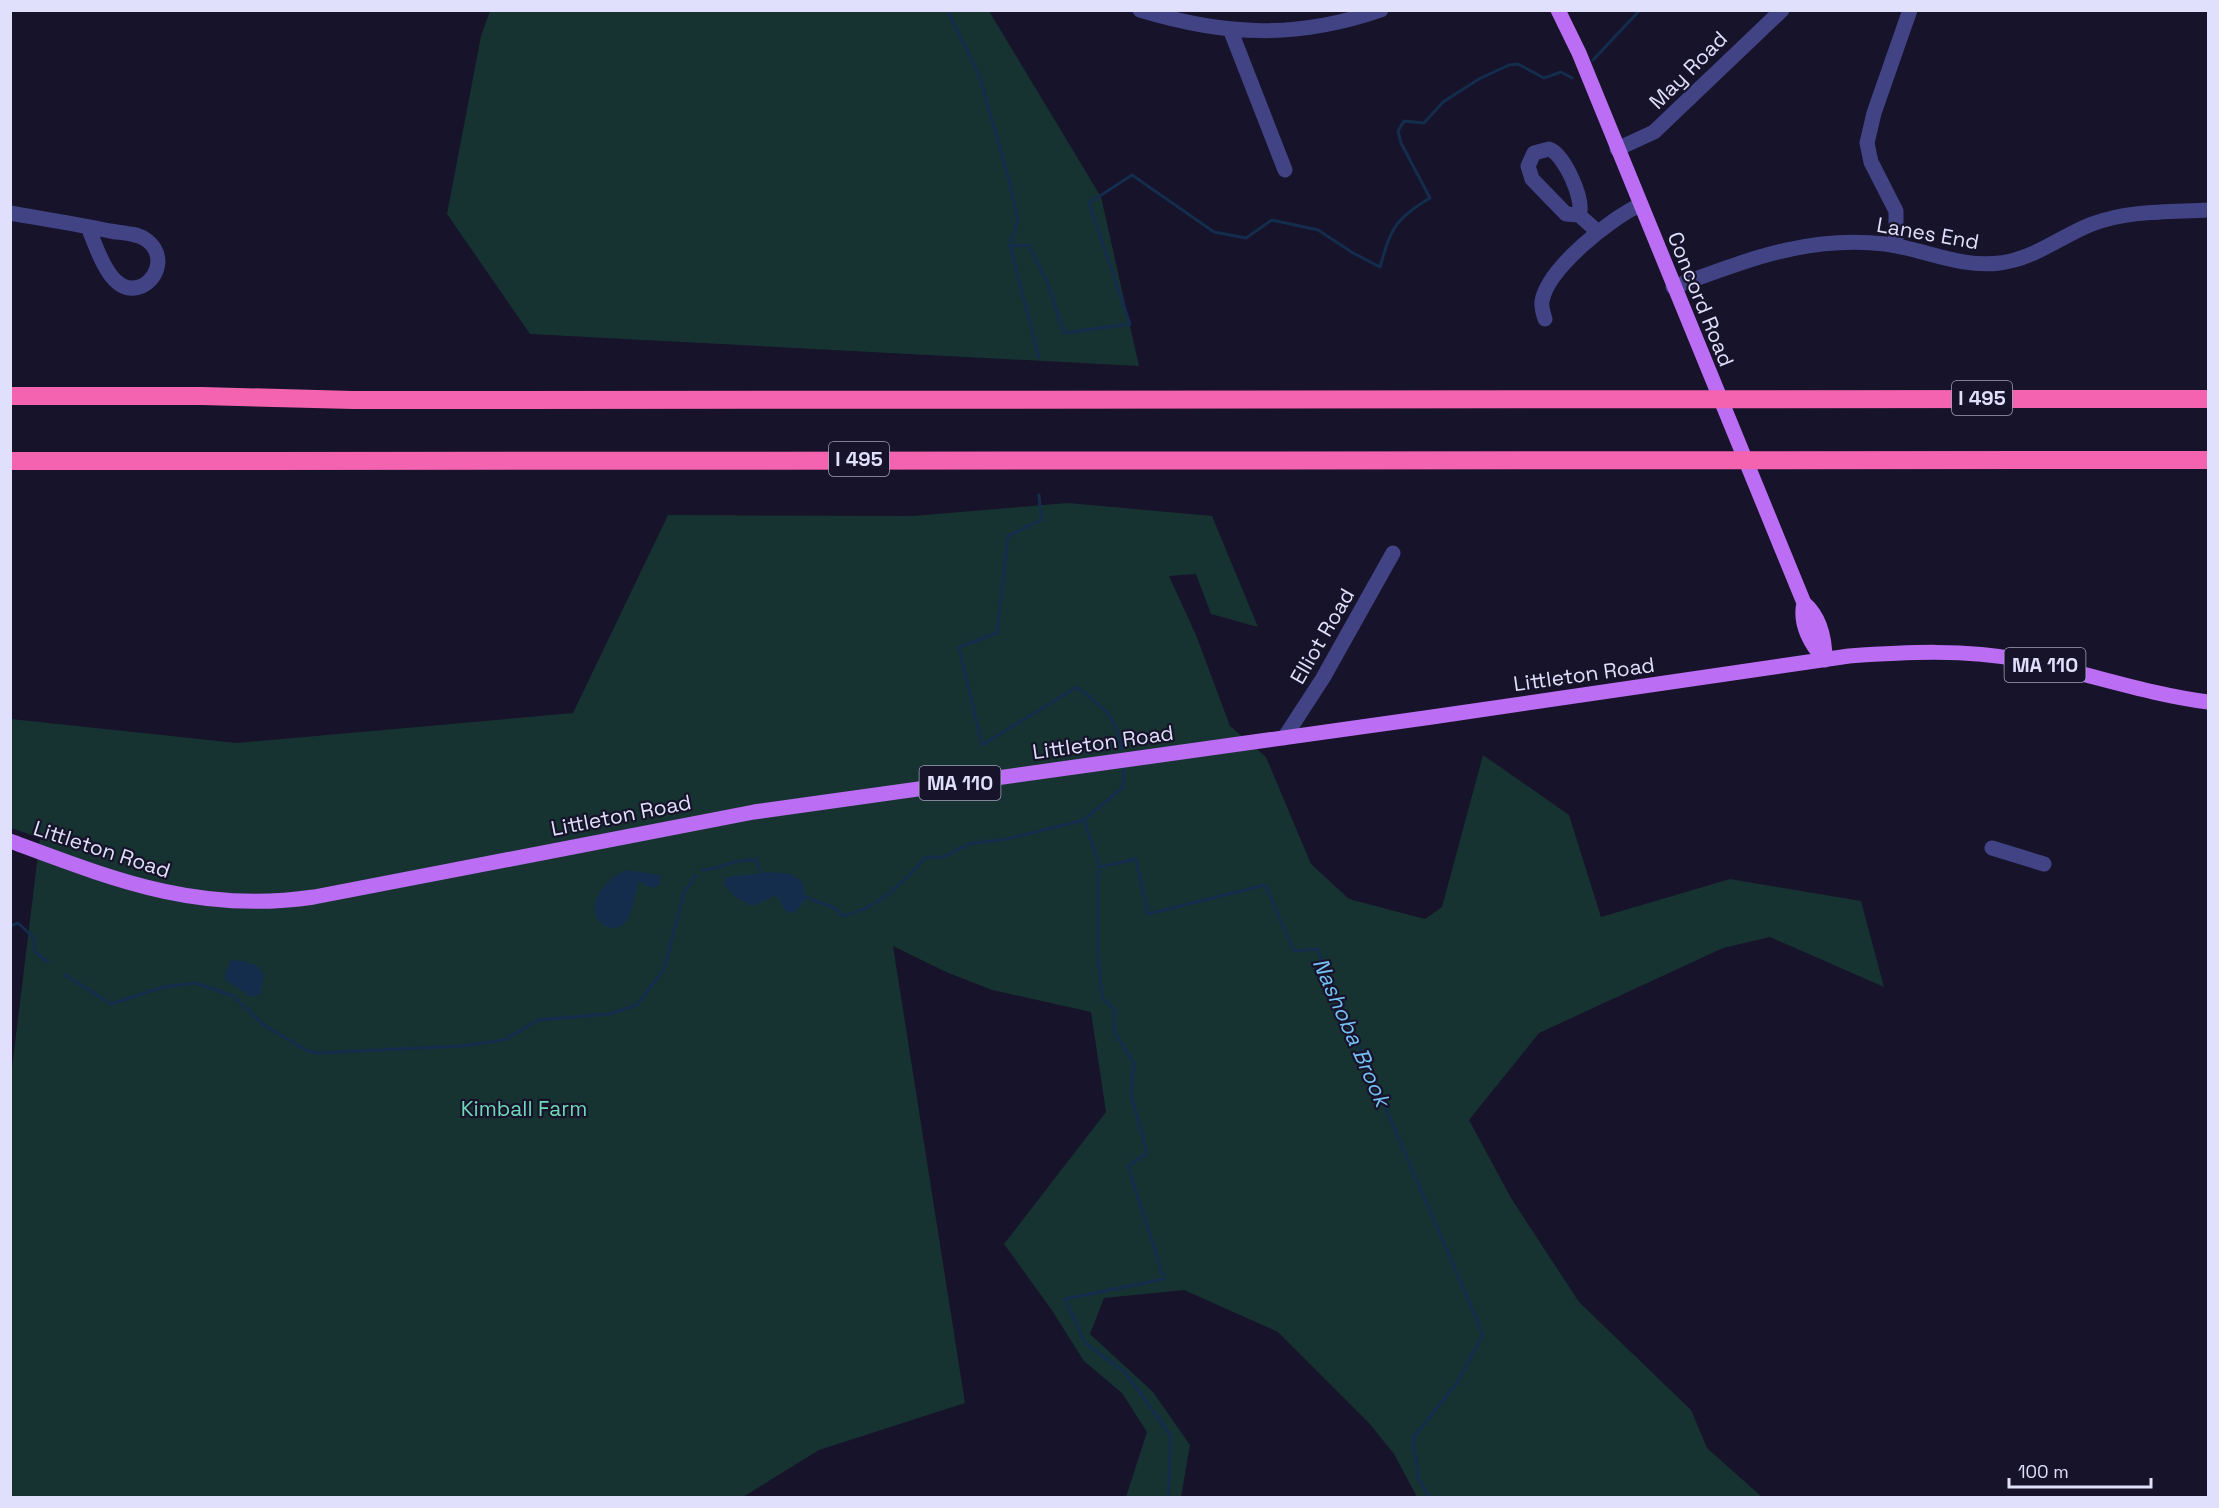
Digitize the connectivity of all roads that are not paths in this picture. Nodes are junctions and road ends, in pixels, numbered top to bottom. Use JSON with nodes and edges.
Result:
{"nodes":[{"id":1,"x":1140,"y":10,"type":"edge"},
{"id":2,"x":1381,"y":10,"type":"edge"},
{"id":3,"x":1558,"y":10,"type":"edge"},
{"id":4,"x":1782,"y":10,"type":"edge"},
{"id":5,"x":1910,"y":10,"type":"edge"},
{"id":6,"x":1230,"y":29,"type":"junction"},
{"id":7,"x":1617,"y":149,"type":"junction"},
{"id":8,"x":1285,"y":170,"type":"dead end"},
{"id":9,"x":1640,"y":205,"type":"junction"},
{"id":10,"x":2208,"y":210,"type":"edge"},
{"id":11,"x":10,"y":213,"type":"edge"},
{"id":12,"x":1580,"y":215,"type":"dead end"},
{"id":13,"x":88,"y":227,"type":"junction"},
{"id":14,"x":1598,"y":232,"type":"junction"},
{"id":15,"x":1896,"y":246,"type":"junction"},
{"id":16,"x":1673,"y":286,"type":"junction"},
{"id":17,"x":1545,"y":319,"type":"dead end"},
{"id":18,"x":10,"y":396,"type":"edge"},
{"id":19,"x":2208,"y":399,"type":"edge"},
{"id":20,"x":2208,"y":460,"type":"edge"},
{"id":21,"x":10,"y":461,"type":"edge"},
{"id":22,"x":1393,"y":553,"type":"dead end"},
{"id":23,"x":1825,"y":660,"type":"junction"},
{"id":24,"x":2208,"y":702,"type":"edge"},
{"id":25,"x":1284,"y":738,"type":"junction"},
{"id":26,"x":10,"y":841,"type":"edge"},
{"id":27,"x":1992,"y":848,"type":"dead end"},
{"id":28,"x":2044,"y":864,"type":"dead end"}],
"edges":[{"from":1,"to":6,"type":"street"},
{"from":2,"to":6,"type":"street"},
{"from":3,"to":7,"type":"main road","name":"Concord Road"},
{"from":4,"to":7,"type":"street","name":"May Road"},
{"from":5,"to":15,"type":"street"},
{"from":6,"to":8,"type":"street"},
{"from":7,"to":9,"type":"main road","name":"Concord Road"},
{"from":9,"to":14,"type":"street"},
{"from":9,"to":16,"type":"main road","name":"Concord Road"},
{"from":10,"to":15,"type":"street","name":"Lanes End"},
{"from":11,"to":13,"type":"street"},
{"from":12,"to":14,"type":"street"},
{"from":13,"to":13,"type":"street"},
{"from":14,"to":17,"type":"street"},
{"from":15,"to":16,"type":"street","name":"Lanes End"},
{"from":16,"to":23,"type":"main road","name":"Concord Road"},
{"from":18,"to":19,"type":"highway","number":"I 495"},
{"from":20,"to":21,"type":"highway","number":"I 495"},
{"from":22,"to":25,"type":"street","name":"Elliot Road"},
{"from":23,"to":24,"type":"main road","name":"Littleton Road","number":"MA 110"},
{"from":23,"to":25,"type":"main road","name":"Littleton Road","number":"MA 110"},
{"from":25,"to":26,"type":"main road","name":"Littleton Road","number":"MA 110"},
{"from":27,"to":28,"type":"street"}]}
